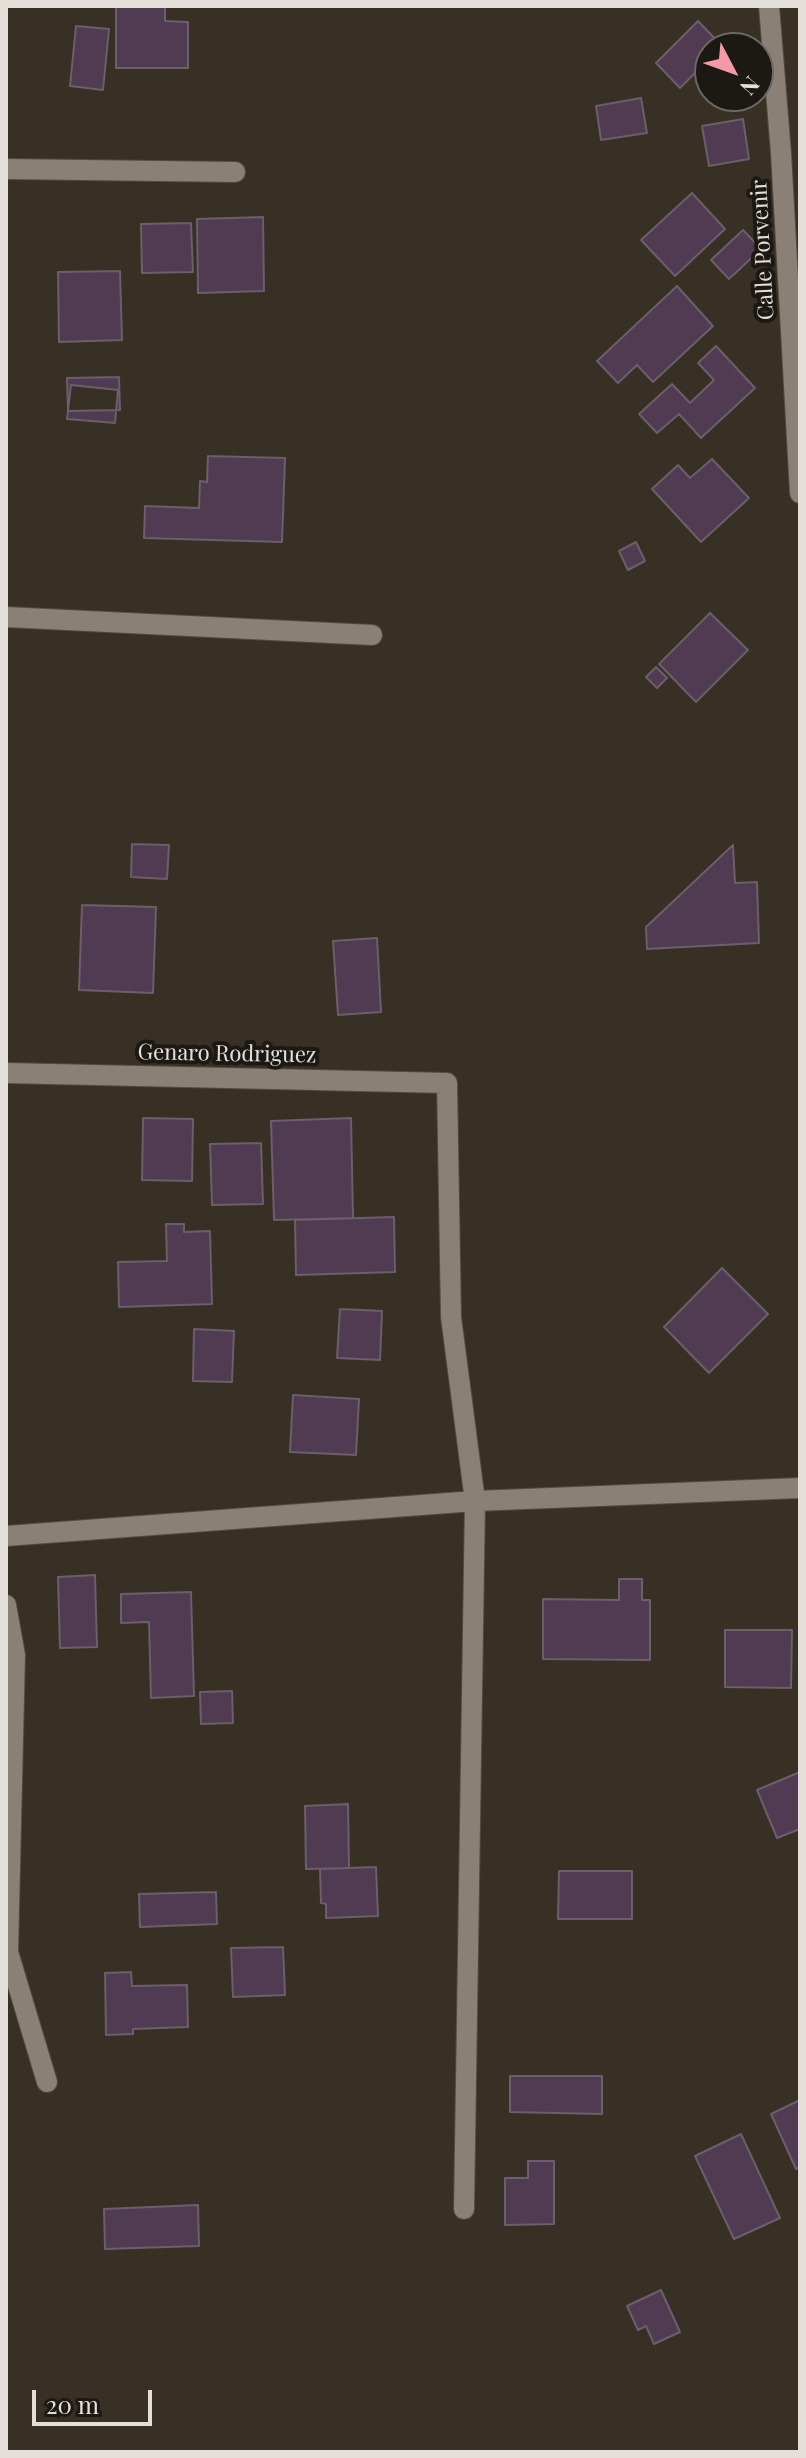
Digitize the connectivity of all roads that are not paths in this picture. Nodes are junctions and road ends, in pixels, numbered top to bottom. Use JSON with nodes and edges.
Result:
{"nodes":[{"id":1,"x":769,"y":6,"type":"edge"},
{"id":2,"x":791,"y":152,"type":"edge"},
{"id":3,"x":6,"y":169,"type":"edge"},
{"id":4,"x":235,"y":172,"type":"dead end"},
{"id":5,"x":800,"y":493,"type":"edge"},
{"id":6,"x":6,"y":617,"type":"edge"},
{"id":7,"x":372,"y":635,"type":"dead end"},
{"id":8,"x":6,"y":1073,"type":"edge"},
{"id":9,"x":800,"y":1488,"type":"edge"},
{"id":10,"x":475,"y":1501,"type":"junction"},
{"id":11,"x":6,"y":1536,"type":"edge"},
{"id":12,"x":6,"y":1605,"type":"edge"},
{"id":13,"x":47,"y":2082,"type":"dead end"},
{"id":14,"x":464,"y":2209,"type":"dead end"}],
"edges":[{"from":1,"to":2,"type":"street","name":"Calle Porvenir"},
{"from":2,"to":5,"type":"street","name":"Calle Porvenir"},
{"from":3,"to":4,"type":"street"},
{"from":6,"to":7,"type":"street"},
{"from":8,"to":10,"type":"street","name":"Genaro Rodriguez"},
{"from":9,"to":10,"type":"street"},
{"from":10,"to":11,"type":"street"},
{"from":10,"to":14,"type":"street"},
{"from":12,"to":13,"type":"street"}]}
